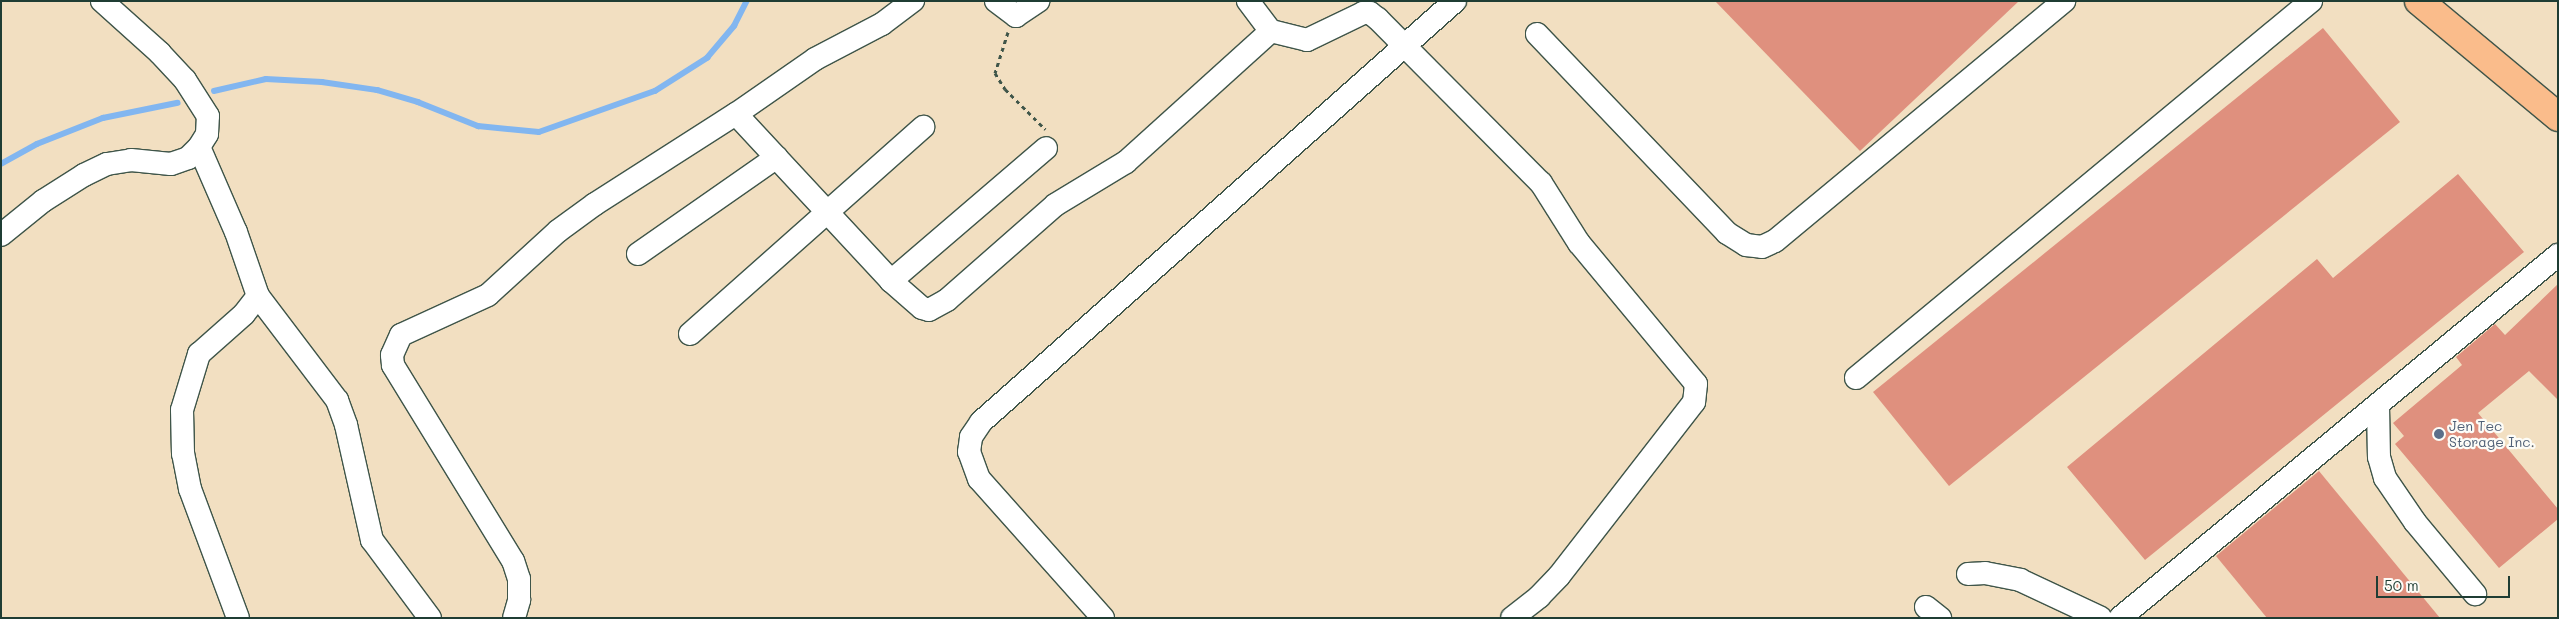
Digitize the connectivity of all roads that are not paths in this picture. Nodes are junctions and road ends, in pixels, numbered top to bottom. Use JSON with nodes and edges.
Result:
{"nodes":[{"id":1,"x":102,"y":1,"type":"edge"},
{"id":2,"x":913,"y":1,"type":"edge"},
{"id":3,"x":996,"y":1,"type":"edge"},
{"id":4,"x":1038,"y":1,"type":"edge"},
{"id":5,"x":1248,"y":1,"type":"edge"},
{"id":6,"x":1455,"y":1,"type":"edge"},
{"id":7,"x":2064,"y":1,"type":"edge"},
{"id":8,"x":2311,"y":1,"type":"edge"},
{"id":9,"x":2419,"y":1,"type":"edge"},
{"id":10,"x":1271,"y":31,"type":"junction"},
{"id":11,"x":1537,"y":34,"type":"dead end"},
{"id":12,"x":1406,"y":45,"type":"junction"},
{"id":13,"x":736,"y":114,"type":"junction"},
{"id":14,"x":2558,"y":117,"type":"edge"},
{"id":15,"x":923,"y":127,"type":"dead end"},
{"id":16,"x":199,"y":147,"type":"junction"},
{"id":17,"x":1046,"y":148,"type":"road end"},
{"id":18,"x":777,"y":157,"type":"junction"},
{"id":19,"x":827,"y":213,"type":"junction"},
{"id":20,"x":1,"y":235,"type":"edge"},
{"id":21,"x":638,"y":254,"type":"dead end"},
{"id":22,"x":2558,"y":255,"type":"edge"},
{"id":23,"x":891,"y":281,"type":"junction"},
{"id":24,"x":258,"y":296,"type":"junction"},
{"id":25,"x":690,"y":334,"type":"dead end"},
{"id":26,"x":1856,"y":378,"type":"dead end"},
{"id":27,"x":2378,"y":406,"type":"junction"},
{"id":28,"x":1968,"y":574,"type":"dead end"},
{"id":29,"x":2474,"y":594,"type":"dead end"},
{"id":30,"x":420,"y":614,"type":"edge"},
{"id":31,"x":238,"y":618,"type":"edge"},
{"id":32,"x":514,"y":618,"type":"edge"},
{"id":33,"x":1103,"y":618,"type":"edge"},
{"id":34,"x":1512,"y":618,"type":"edge"},
{"id":35,"x":2101,"y":618,"type":"edge"},
{"id":36,"x":2120,"y":618,"type":"edge"}],
"edges":[{"from":1,"to":16,"type":"street"},
{"from":2,"to":13,"type":"street"},
{"from":3,"to":4,"type":"street"},
{"from":5,"to":10,"type":"street"},
{"from":6,"to":12,"type":"street"},
{"from":7,"to":11,"type":"street"},
{"from":8,"to":26,"type":"street"},
{"from":9,"to":14,"type":"highway"},
{"from":10,"to":12,"type":"street"},
{"from":10,"to":23,"type":"street"},
{"from":12,"to":33,"type":"street"},
{"from":12,"to":34,"type":"street"},
{"from":13,"to":18,"type":"street"},
{"from":13,"to":32,"type":"street"},
{"from":15,"to":19,"type":"street"},
{"from":16,"to":20,"type":"street"},
{"from":16,"to":24,"type":"street"},
{"from":17,"to":23,"type":"street"},
{"from":18,"to":19,"type":"street"},
{"from":18,"to":21,"type":"street"},
{"from":19,"to":23,"type":"street"},
{"from":19,"to":25,"type":"street"},
{"from":22,"to":27,"type":"street"},
{"from":24,"to":30,"type":"street"},
{"from":24,"to":31,"type":"street"},
{"from":27,"to":29,"type":"street"},
{"from":27,"to":36,"type":"street"},
{"from":28,"to":35,"type":"street"}]}
